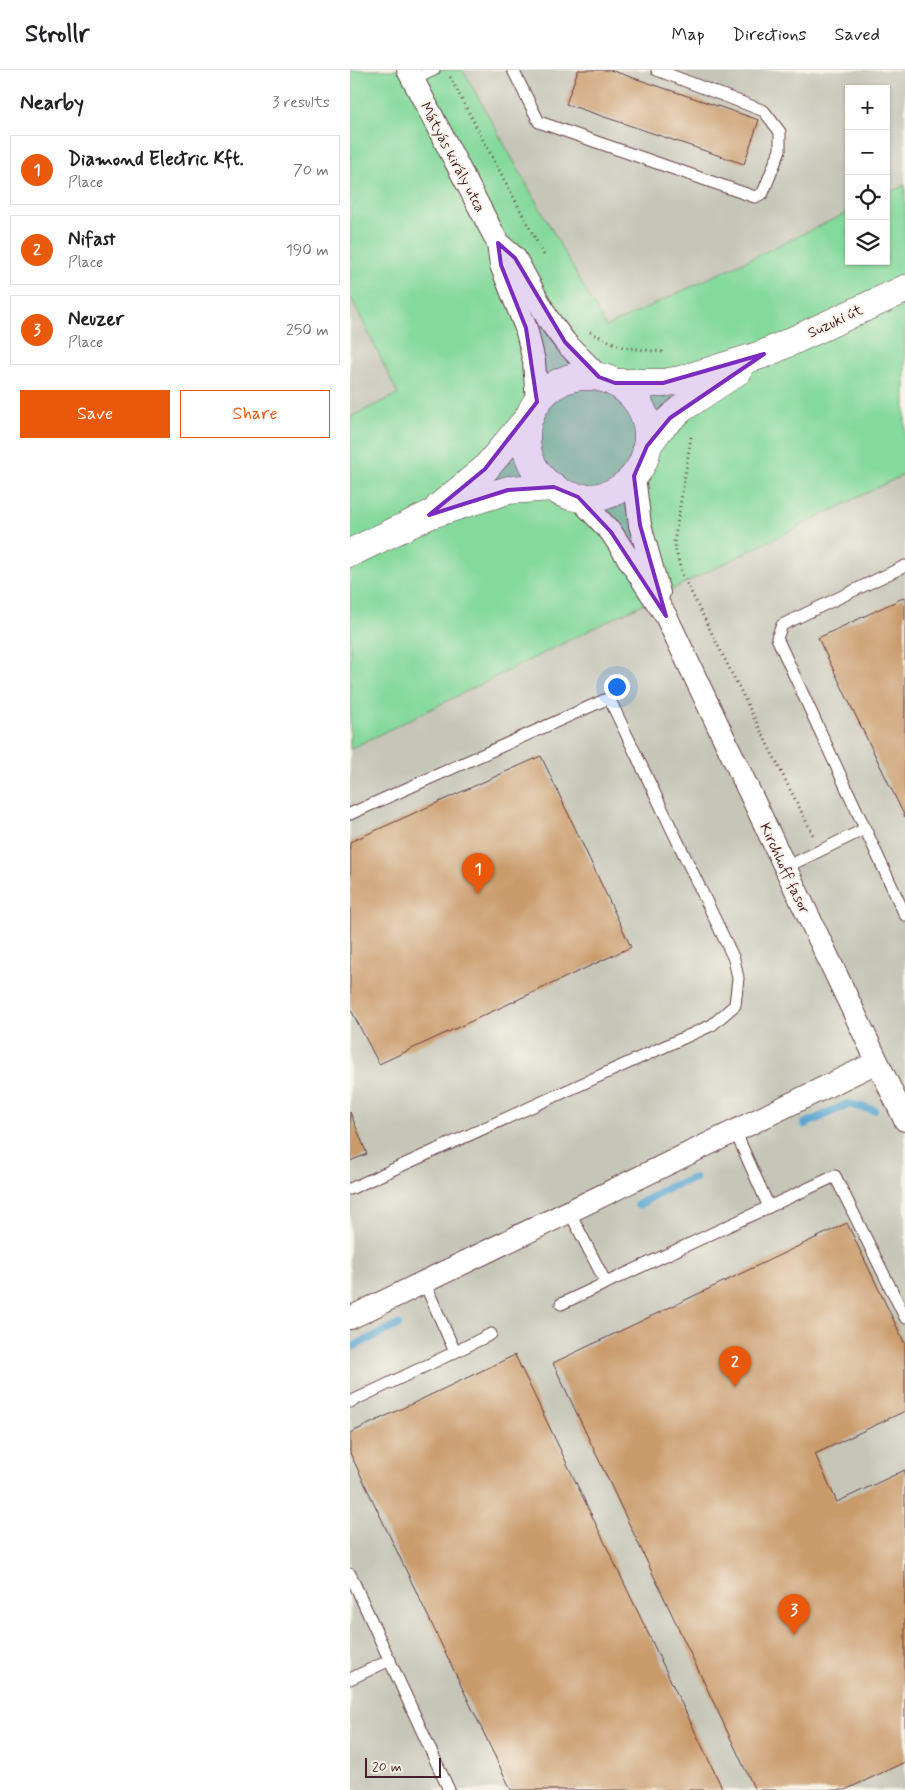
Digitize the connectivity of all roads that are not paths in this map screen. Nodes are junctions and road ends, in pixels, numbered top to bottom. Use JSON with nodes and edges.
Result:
{"nodes":[{"id":1,"x":434,"y":70,"type":"edge"},
{"id":2,"x":512,"y":70,"type":"edge"},
{"id":3,"x":657,"y":70,"type":"edge"},
{"id":4,"x":411,"y":75,"type":"edge"},
{"id":5,"x":498,"y":243,"type":"junction"},
{"id":6,"x":905,"y":289,"type":"edge"},
{"id":7,"x":764,"y":354,"type":"junction"},
{"id":8,"x":607,"y":380,"type":"junction"},
{"id":9,"x":533,"y":409,"type":"junction"},
{"id":10,"x":647,"y":446,"type":"junction"},
{"id":11,"x":634,"y":476,"type":"junction"},
{"id":12,"x":566,"y":492,"type":"junction"},
{"id":13,"x":430,"y":515,"type":"junction"},
{"id":14,"x":350,"y":553,"type":"edge"},
{"id":15,"x":905,"y":566,"type":"edge"},
{"id":16,"x":666,"y":616,"type":"junction"},
{"id":17,"x":350,"y":814,"type":"edge"},
{"id":18,"x":865,"y":829,"type":"junction"},
{"id":19,"x":784,"y":868,"type":"junction"},
{"id":20,"x":905,"y":915,"type":"edge"},
{"id":21,"x":877,"y":1062,"type":"junction"},
{"id":22,"x":905,"y":1120,"type":"edge"},
{"id":23,"x":735,"y":1131,"type":"junction"},
{"id":24,"x":350,"y":1189,"type":"edge"},
{"id":25,"x":769,"y":1207,"type":"junction"},
{"id":26,"x":569,"y":1212,"type":"junction"},
{"id":27,"x":424,"y":1282,"type":"junction"},
{"id":28,"x":606,"y":1283,"type":"junction"},
{"id":29,"x":561,"y":1304,"type":"dead end"},
{"id":30,"x":905,"y":1317,"type":"edge"},
{"id":31,"x":350,"y":1318,"type":"edge"},
{"id":32,"x":491,"y":1334,"type":"dead end"},
{"id":33,"x":455,"y":1352,"type":"junction"},
{"id":34,"x":350,"y":1402,"type":"edge"},
{"id":35,"x":350,"y":1574,"type":"edge"},
{"id":36,"x":390,"y":1660,"type":"junction"},
{"id":37,"x":350,"y":1679,"type":"edge"},
{"id":38,"x":449,"y":1790,"type":"edge"}],
"edges":[{"from":1,"to":4,"type":"lane"},
{"from":2,"to":3,"type":"lane"},
{"from":4,"to":5,"type":"street","name":"Mátyás király utca"},
{"from":5,"to":8,"type":"street","name":"Mátyás király utca"},
{"from":5,"to":9,"type":"street","name":"Mátyás király utca"},
{"from":6,"to":7,"type":"main road","name":"Suzuki út"},
{"from":7,"to":8,"type":"main road"},
{"from":7,"to":10,"type":"main road"},
{"from":8,"to":9,"type":"main road"},
{"from":8,"to":10,"type":"main road"},
{"from":9,"to":12,"type":"main road"},
{"from":9,"to":13,"type":"main road"},
{"from":10,"to":11,"type":"main road"},
{"from":11,"to":12,"type":"main road"},
{"from":11,"to":16,"type":"street","name":"Kirchhoff fasor"},
{"from":12,"to":13,"type":"main road"},
{"from":12,"to":16,"type":"street","name":"Kirchhoff fasor"},
{"from":13,"to":14,"type":"main road"},
{"from":15,"to":18,"type":"lane"},
{"from":16,"to":19,"type":"street","name":"Kirchhoff fasor"},
{"from":17,"to":24,"type":"lane"},
{"from":18,"to":19,"type":"lane"},
{"from":18,"to":20,"type":"lane"},
{"from":19,"to":21,"type":"street","name":"Kirchhoff fasor"},
{"from":21,"to":22,"type":"street","name":"Kirchhoff fasor"},
{"from":21,"to":23,"type":"street"},
{"from":23,"to":25,"type":"lane"},
{"from":23,"to":26,"type":"street"},
{"from":25,"to":28,"type":"lane"},
{"from":25,"to":30,"type":"lane"},
{"from":26,"to":27,"type":"street"},
{"from":26,"to":28,"type":"lane"},
{"from":27,"to":31,"type":"street"},
{"from":27,"to":33,"type":"lane"},
{"from":28,"to":29,"type":"lane"},
{"from":32,"to":33,"type":"lane"},
{"from":33,"to":34,"type":"lane"},
{"from":35,"to":36,"type":"lane"},
{"from":36,"to":37,"type":"lane"},
{"from":36,"to":38,"type":"lane"}]}
